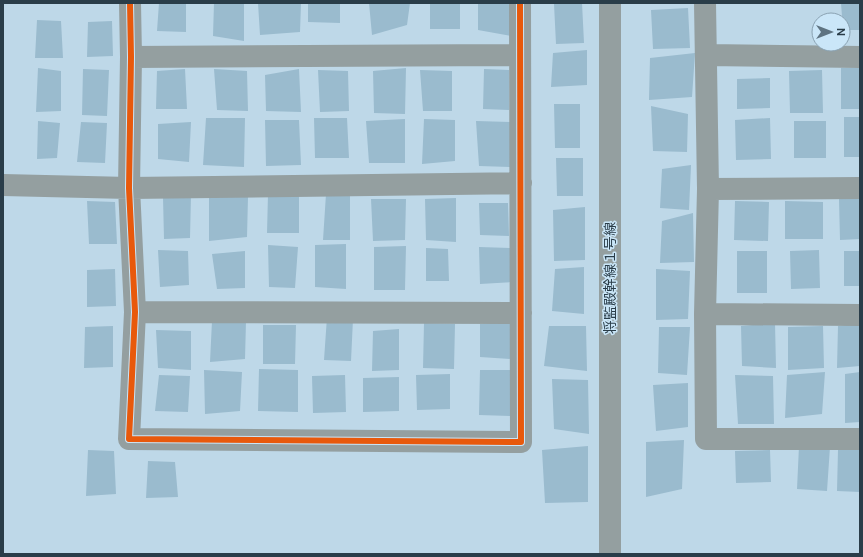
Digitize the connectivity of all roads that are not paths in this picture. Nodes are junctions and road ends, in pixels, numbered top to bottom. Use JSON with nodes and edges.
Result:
{"nodes":[{"id":1,"x":130,"y":3,"type":"edge"},
{"id":2,"x":520,"y":3,"type":"edge"},
{"id":3,"x":610,"y":3,"type":"edge"},
{"id":4,"x":706,"y":3,"type":"edge"},
{"id":5,"x":520,"y":54,"type":"junction"},
{"id":6,"x":707,"y":55,"type":"junction"},
{"id":7,"x":860,"y":56,"type":"edge"},
{"id":8,"x":131,"y":57,"type":"junction"},
{"id":9,"x":521,"y":183,"type":"junction"},
{"id":10,"x":3,"y":185,"type":"edge"},
{"id":11,"x":129,"y":188,"type":"junction"},
{"id":12,"x":860,"y":188,"type":"edge"},
{"id":13,"x":708,"y":189,"type":"junction"},
{"id":14,"x":135,"y":312,"type":"junction"},
{"id":15,"x":521,"y":313,"type":"junction"},
{"id":16,"x":705,"y":314,"type":"junction"},
{"id":17,"x":860,"y":316,"type":"edge"},
{"id":18,"x":860,"y":439,"type":"edge"},
{"id":19,"x":610,"y":554,"type":"edge"}],
"edges":[{"from":1,"to":8,"type":"street"},
{"from":2,"to":5,"type":"street"},
{"from":3,"to":19,"type":"street","name":"将監殿幹線１号線"},
{"from":4,"to":6,"type":"street"},
{"from":5,"to":8,"type":"street"},
{"from":5,"to":9,"type":"street"},
{"from":6,"to":7,"type":"street"},
{"from":6,"to":13,"type":"street"},
{"from":8,"to":11,"type":"street"},
{"from":9,"to":11,"type":"street"},
{"from":9,"to":15,"type":"street"},
{"from":10,"to":11,"type":"street"},
{"from":11,"to":14,"type":"street"},
{"from":12,"to":13,"type":"street"},
{"from":13,"to":16,"type":"street"},
{"from":14,"to":15,"type":"street"},
{"from":14,"to":15,"type":"street"},
{"from":16,"to":17,"type":"street"},
{"from":16,"to":18,"type":"street"}]}
